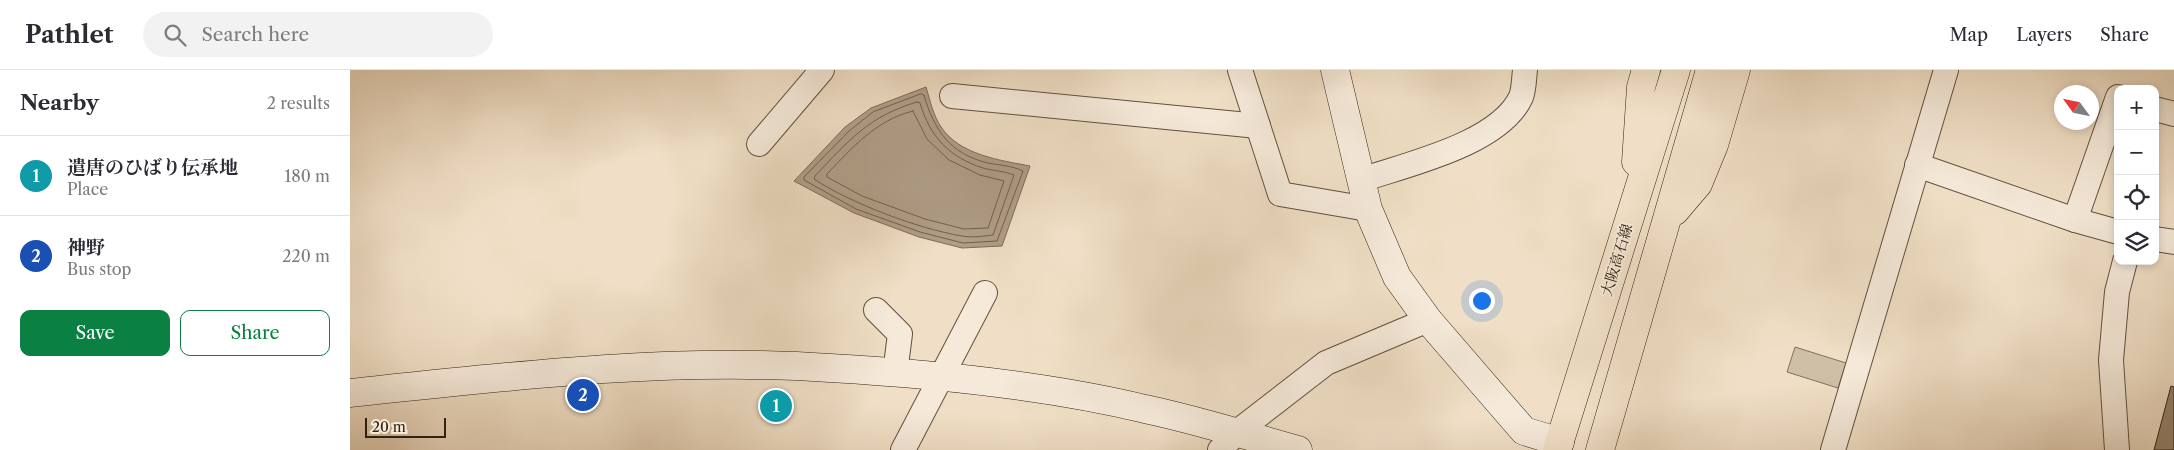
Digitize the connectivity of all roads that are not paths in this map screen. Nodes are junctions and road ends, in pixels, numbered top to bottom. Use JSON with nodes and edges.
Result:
{"nodes":[{"id":1,"x":822,"y":70,"type":"edge"},
{"id":2,"x":1240,"y":70,"type":"edge"},
{"id":3,"x":1335,"y":70,"type":"edge"},
{"id":4,"x":1526,"y":70,"type":"edge"},
{"id":5,"x":1646,"y":70,"type":"edge"},
{"id":6,"x":1676,"y":70,"type":"edge"},
{"id":7,"x":1710,"y":70,"type":"edge"},
{"id":8,"x":1736,"y":70,"type":"edge"},
{"id":9,"x":1946,"y":70,"type":"edge"},
{"id":10,"x":952,"y":96,"type":"dead end"},
{"id":11,"x":2114,"y":108,"type":"edge"},
{"id":12,"x":2159,"y":110,"type":"edge"},
{"id":13,"x":2174,"y":114,"type":"edge"},
{"id":14,"x":1258,"y":126,"type":"junction"},
{"id":15,"x":759,"y":144,"type":"dead end"},
{"id":16,"x":1917,"y":165,"type":"junction"},
{"id":17,"x":1361,"y":180,"type":"junction"},
{"id":18,"x":1634,"y":206,"type":"junction"},
{"id":19,"x":1368,"y":209,"type":"junction"},
{"id":20,"x":1668,"y":220,"type":"junction"},
{"id":21,"x":2075,"y":220,"type":"junction"},
{"id":22,"x":2114,"y":231,"type":"edge"},
{"id":23,"x":2159,"y":240,"type":"edge"},
{"id":24,"x":2174,"y":242,"type":"edge"},
{"id":25,"x":2124,"y":265,"type":"edge"},
{"id":26,"x":985,"y":293,"type":"dead end"},
{"id":27,"x":876,"y":310,"type":"dead end"},
{"id":28,"x":1428,"y":320,"type":"junction"},
{"id":29,"x":895,"y":373,"type":"junction"},
{"id":30,"x":941,"y":378,"type":"junction"},
{"id":31,"x":350,"y":393,"type":"edge"},
{"id":32,"x":1228,"y":441,"type":"edge"},
{"id":33,"x":1559,"y":446,"type":"edge"},
{"id":34,"x":903,"y":450,"type":"edge"},
{"id":35,"x":1298,"y":450,"type":"edge"},
{"id":36,"x":1600,"y":450,"type":"edge"},
{"id":37,"x":1833,"y":450,"type":"edge"},
{"id":38,"x":2117,"y":450,"type":"edge"}],
"edges":[{"from":1,"to":15,"type":"street"},
{"from":2,"to":14,"type":"street"},
{"from":3,"to":17,"type":"street"},
{"from":4,"to":17,"type":"street"},
{"from":5,"to":18,"type":"main road"},
{"from":6,"to":18,"type":"main road","name":"大阪高石線"},
{"from":7,"to":20,"type":"main road"},
{"from":8,"to":20,"type":"main road"},
{"from":9,"to":16,"type":"street"},
{"from":10,"to":14,"type":"street"},
{"from":11,"to":21,"type":"street"},
{"from":12,"to":13,"type":"street"},
{"from":14,"to":19,"type":"street"},
{"from":16,"to":21,"type":"street"},
{"from":16,"to":37,"type":"street"},
{"from":17,"to":19,"type":"street"},
{"from":18,"to":33,"type":"main road","name":"大阪高石線"},
{"from":19,"to":28,"type":"street"},
{"from":20,"to":36,"type":"main road"},
{"from":21,"to":22,"type":"street"},
{"from":23,"to":24,"type":"street"},
{"from":25,"to":38,"type":"street"},
{"from":26,"to":30,"type":"street"},
{"from":27,"to":29,"type":"street"},
{"from":28,"to":32,"type":"street"},
{"from":28,"to":33,"type":"street"},
{"from":29,"to":30,"type":"street"},
{"from":29,"to":31,"type":"street"},
{"from":30,"to":32,"type":"street"},
{"from":30,"to":34,"type":"street"},
{"from":32,"to":35,"type":"street"}]}
